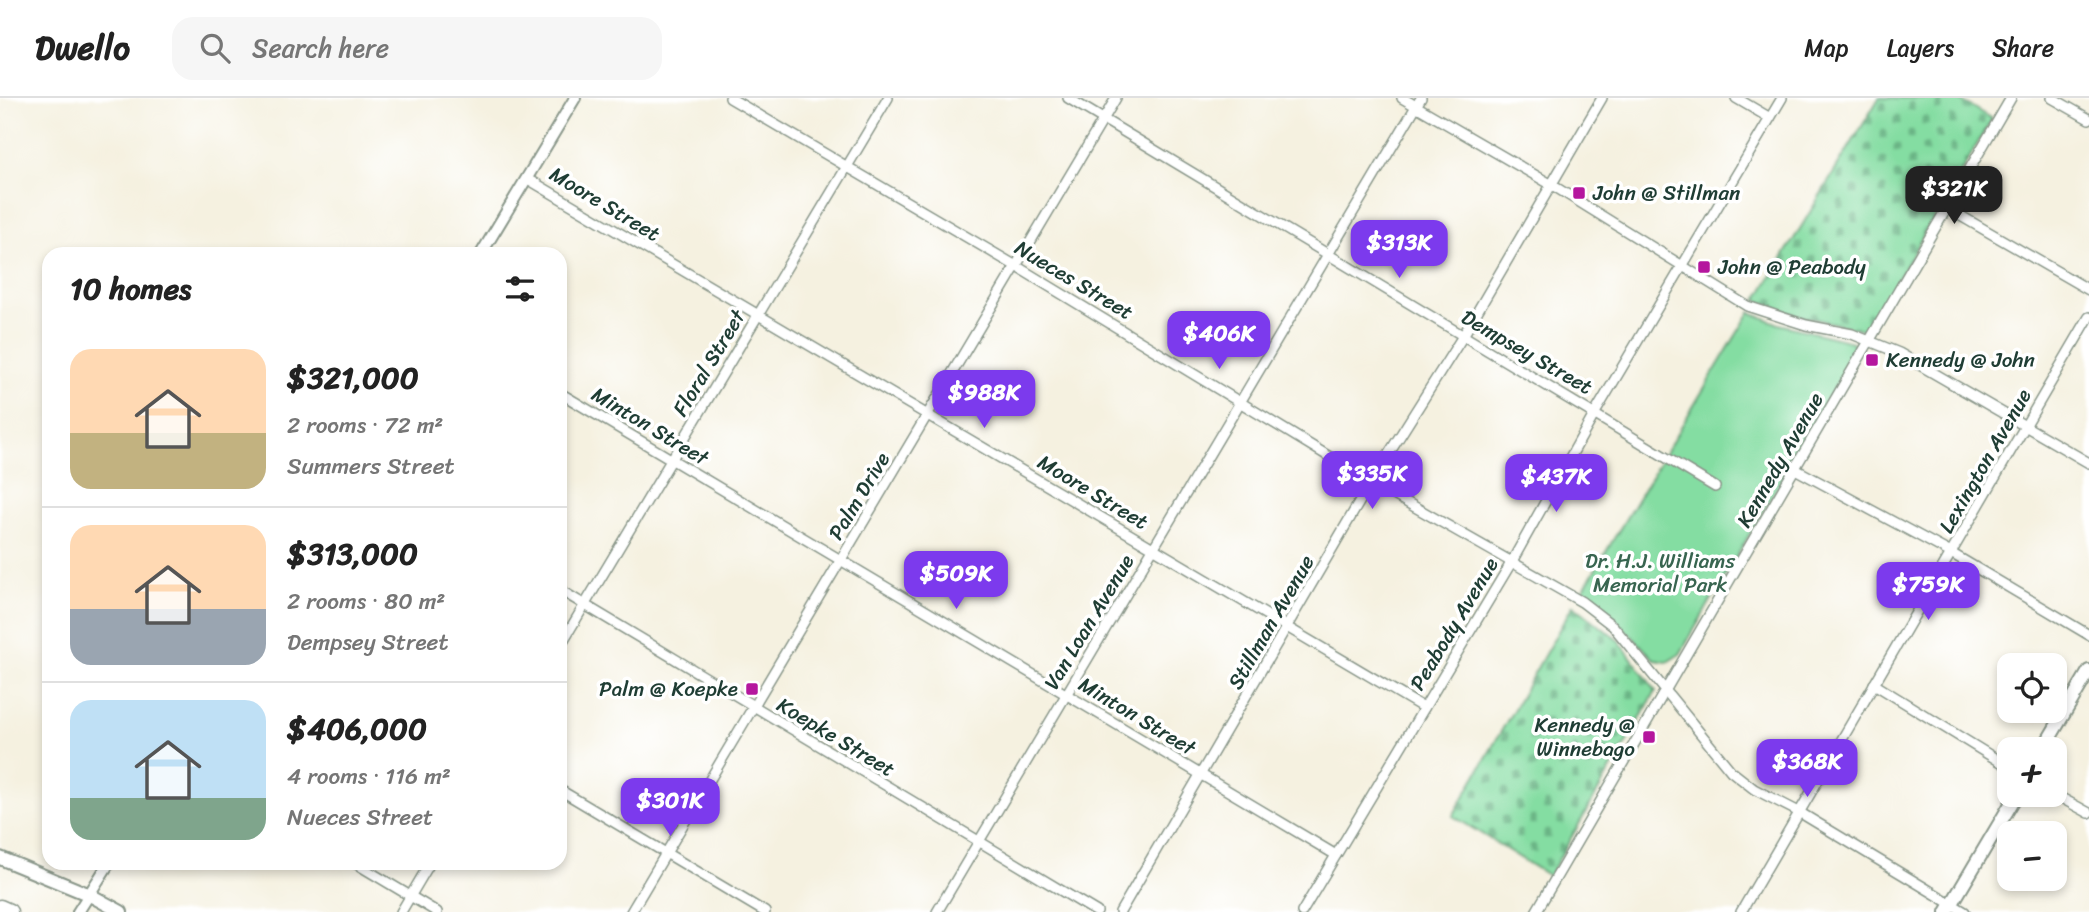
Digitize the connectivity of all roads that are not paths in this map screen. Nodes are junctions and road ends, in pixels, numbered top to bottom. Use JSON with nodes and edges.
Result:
{"nodes":[{"id":1,"x":575,"y":98,"type":"edge"},
{"id":2,"x":730,"y":98,"type":"edge"},
{"id":3,"x":888,"y":98,"type":"edge"},
{"id":4,"x":1068,"y":98,"type":"edge"},
{"id":5,"x":1116,"y":98,"type":"edge"},
{"id":6,"x":1402,"y":98,"type":"edge"},
{"id":7,"x":1602,"y":98,"type":"edge"},
{"id":8,"x":1737,"y":98,"type":"edge"},
{"id":9,"x":1782,"y":98,"type":"edge"},
{"id":10,"x":2011,"y":98,"type":"edge"},
{"id":11,"x":2052,"y":98,"type":"edge"},
{"id":12,"x":1419,"y":102,"type":"edge"},
{"id":13,"x":1770,"y":118,"type":"junction"},
{"id":14,"x":1104,"y":119,"type":"junction"},
{"id":15,"x":2089,"y":119,"type":"edge"},
{"id":16,"x":847,"y":166,"type":"junction"},
{"id":17,"x":528,"y":178,"type":"junction"},
{"id":18,"x":1552,"y":185,"type":"junction"},
{"id":19,"x":1947,"y":208,"type":"junction"},
{"id":20,"x":485,"y":247,"type":"edge"},
{"id":21,"x":1328,"y":254,"type":"junction"},
{"id":22,"x":1016,"y":265,"type":"junction"},
{"id":23,"x":1682,"y":267,"type":"junction"},
{"id":24,"x":2089,"y":290,"type":"edge"},
{"id":25,"x":758,"y":315,"type":"junction"},
{"id":26,"x":2089,"y":317,"type":"edge"},
{"id":27,"x":1463,"y":335,"type":"junction"},
{"id":28,"x":1871,"y":340,"type":"junction"},
{"id":29,"x":567,"y":397,"type":"edge"},
{"id":30,"x":1241,"y":401,"type":"junction"},
{"id":31,"x":1595,"y":413,"type":"junction"},
{"id":32,"x":928,"y":415,"type":"junction"},
{"id":33,"x":2025,"y":426,"type":"junction"},
{"id":34,"x":671,"y":459,"type":"junction"},
{"id":35,"x":2089,"y":463,"type":"edge"},
{"id":36,"x":1795,"y":469,"type":"junction"},
{"id":37,"x":1371,"y":482,"type":"junction"},
{"id":38,"x":1714,"y":487,"type":"dead end"},
{"id":39,"x":1153,"y":548,"type":"junction"},
{"id":40,"x":1951,"y":553,"type":"junction"},
{"id":41,"x":841,"y":560,"type":"junction"},
{"id":42,"x":1511,"y":563,"type":"junction"},
{"id":43,"x":567,"y":594,"type":"edge"},
{"id":44,"x":585,"y":604,"type":"junction"},
{"id":45,"x":1289,"y":628,"type":"junction"},
{"id":46,"x":567,"y":634,"type":"edge"},
{"id":47,"x":2089,"y":635,"type":"edge"},
{"id":48,"x":2089,"y":671,"type":"edge"},
{"id":49,"x":1874,"y":684,"type":"junction"},
{"id":50,"x":1664,"y":693,"type":"junction"},
{"id":51,"x":1066,"y":694,"type":"junction"},
{"id":52,"x":753,"y":708,"type":"junction"},
{"id":53,"x":1424,"y":708,"type":"junction"},
{"id":54,"x":2050,"y":737,"type":"edge"},
{"id":55,"x":1997,"y":760,"type":"edge"},
{"id":56,"x":1202,"y":775,"type":"junction"},
{"id":57,"x":567,"y":794,"type":"edge"},
{"id":58,"x":2067,"y":800,"type":"edge"},
{"id":59,"x":2009,"y":807,"type":"edge"},
{"id":60,"x":1799,"y":812,"type":"junction"},
{"id":61,"x":2089,"y":813,"type":"edge"},
{"id":62,"x":978,"y":842,"type":"junction"},
{"id":63,"x":666,"y":853,"type":"junction"},
{"id":64,"x":1336,"y":855,"type":"junction"},
{"id":65,"x":0,"y":858,"type":"edge"},
{"id":66,"x":105,"y":870,"type":"edge"},
{"id":67,"x":367,"y":870,"type":"edge"},
{"id":68,"x":426,"y":870,"type":"edge"},
{"id":69,"x":90,"y":895,"type":"junction"},
{"id":70,"x":410,"y":896,"type":"junction"},
{"id":71,"x":0,"y":908,"type":"edge"},
{"id":72,"x":1950,"y":908,"type":"edge"},
{"id":73,"x":9,"y":912,"type":"edge"},
{"id":74,"x":78,"y":912,"type":"edge"},
{"id":75,"x":121,"y":912,"type":"edge"},
{"id":76,"x":401,"y":912,"type":"edge"},
{"id":77,"x":437,"y":912,"type":"edge"},
{"id":78,"x":631,"y":912,"type":"edge"},
{"id":79,"x":765,"y":912,"type":"edge"},
{"id":80,"x":937,"y":912,"type":"edge"},
{"id":81,"x":1097,"y":912,"type":"edge"},
{"id":82,"x":1120,"y":912,"type":"edge"},
{"id":83,"x":1301,"y":912,"type":"edge"},
{"id":84,"x":1536,"y":912,"type":"edge"},
{"id":85,"x":1741,"y":912,"type":"edge"},
{"id":86,"x":1965,"y":912,"type":"edge"}],
"edges":[{"from":1,"to":17,"type":"street"},
{"from":2,"to":16,"type":"street","name":"Nueces Street"},
{"from":3,"to":16,"type":"street","name":"Floral Street"},
{"from":4,"to":14,"type":"street","name":"Dempsey Street"},
{"from":5,"to":14,"type":"street","name":"Palm Drive"},
{"from":6,"to":12,"type":"street"},
{"from":7,"to":18,"type":"street","name":"Stillman Avenue"},
{"from":8,"to":13,"type":"street"},
{"from":9,"to":13,"type":"street","name":"Peabody Avenue"},
{"from":10,"to":19,"type":"street","name":"Kennedy Avenue"},
{"from":11,"to":15,"type":"street"},
{"from":12,"to":18,"type":"street"},
{"from":12,"to":21,"type":"street","name":"Van Loan Avenue"},
{"from":13,"to":23,"type":"street","name":"Peabody Avenue"},
{"from":14,"to":21,"type":"street","name":"Dempsey Street"},
{"from":14,"to":22,"type":"street","name":"Palm Drive"},
{"from":16,"to":22,"type":"street","name":"Nueces Street"},
{"from":16,"to":25,"type":"street","name":"Floral Street"},
{"from":17,"to":20,"type":"street"},
{"from":17,"to":25,"type":"street","name":"Moore Street"},
{"from":18,"to":23,"type":"street"},
{"from":18,"to":27,"type":"street","name":"Stillman Avenue"},
{"from":19,"to":24,"type":"street"},
{"from":19,"to":28,"type":"street","name":"Kennedy Avenue"},
{"from":21,"to":27,"type":"street","name":"Dempsey Street"},
{"from":21,"to":30,"type":"street","name":"Van Loan Avenue"},
{"from":22,"to":30,"type":"street","name":"Nueces Street"},
{"from":22,"to":32,"type":"street","name":"Palm Drive"},
{"from":23,"to":28,"type":"street"},
{"from":23,"to":31,"type":"street","name":"Peabody Avenue"},
{"from":25,"to":32,"type":"street","name":"Moore Street"},
{"from":25,"to":34,"type":"street","name":"Floral Street"},
{"from":26,"to":33,"type":"street","name":"Lexington Avenue"},
{"from":27,"to":31,"type":"street","name":"Dempsey Street"},
{"from":27,"to":37,"type":"street","name":"Stillman Avenue"},
{"from":28,"to":33,"type":"street"},
{"from":28,"to":36,"type":"street","name":"Kennedy Avenue"},
{"from":29,"to":34,"type":"street","name":"Minton Street"},
{"from":30,"to":37,"type":"street","name":"Nueces Street"},
{"from":30,"to":39,"type":"street","name":"Van Loan Avenue"},
{"from":31,"to":38,"type":"street","name":"Dempsey Street"},
{"from":31,"to":42,"type":"street","name":"Peabody Avenue"},
{"from":32,"to":39,"type":"street","name":"Moore Street"},
{"from":32,"to":41,"type":"street","name":"Palm Drive"},
{"from":33,"to":35,"type":"street"},
{"from":33,"to":40,"type":"street","name":"Lexington Avenue"},
{"from":34,"to":41,"type":"street","name":"Minton Street"},
{"from":34,"to":44,"type":"street","name":"Floral Street"},
{"from":36,"to":40,"type":"street"},
{"from":36,"to":50,"type":"street","name":"Kennedy Avenue"},
{"from":37,"to":42,"type":"street","name":"Nueces Street"},
{"from":37,"to":45,"type":"street","name":"Stillman Avenue"},
{"from":39,"to":45,"type":"street","name":"Moore Street"},
{"from":39,"to":51,"type":"street","name":"Van Loan Avenue"},
{"from":40,"to":47,"type":"street"},
{"from":40,"to":49,"type":"street","name":"Lexington Avenue"},
{"from":41,"to":51,"type":"street","name":"Minton Street"},
{"from":41,"to":52,"type":"street","name":"Palm Drive"},
{"from":42,"to":50,"type":"street","name":"Nueces Street"},
{"from":42,"to":53,"type":"street","name":"Peabody Avenue"},
{"from":43,"to":44,"type":"street","name":"Koepke Street"},
{"from":44,"to":46,"type":"street","name":"Floral Street"},
{"from":44,"to":52,"type":"street","name":"Koepke Street"},
{"from":45,"to":53,"type":"street","name":"Moore Street"},
{"from":45,"to":56,"type":"street","name":"Stillman Avenue"},
{"from":48,"to":54,"type":"main road"},
{"from":49,"to":55,"type":"street"},
{"from":49,"to":60,"type":"street","name":"Lexington Avenue"},
{"from":50,"to":60,"type":"street","name":"Nueces Street"},
{"from":50,"to":84,"type":"street","name":"Kennedy Avenue"},
{"from":51,"to":56,"type":"street","name":"Minton Street"},
{"from":51,"to":62,"type":"street","name":"Van Loan Avenue"},
{"from":52,"to":62,"type":"street","name":"Koepke Street"},
{"from":52,"to":63,"type":"street","name":"Palm Drive"},
{"from":53,"to":64,"type":"street","name":"Peabody Avenue"},
{"from":56,"to":64,"type":"street","name":"Minton Street"},
{"from":56,"to":82,"type":"street","name":"Stillman Avenue"},
{"from":57,"to":63,"type":"street"},
{"from":58,"to":61,"type":"street"},
{"from":59,"to":72,"type":"main road"},
{"from":60,"to":72,"type":"street","name":"Nueces Street"},
{"from":60,"to":85,"type":"street","name":"Lexington Avenue"},
{"from":62,"to":80,"type":"street","name":"Van Loan Avenue"},
{"from":62,"to":81,"type":"street","name":"Koepke Street"},
{"from":63,"to":78,"type":"street","name":"Palm Drive"},
{"from":63,"to":79,"type":"street"},
{"from":64,"to":83,"type":"street","name":"Peabody Avenue"},
{"from":65,"to":69,"type":"main road"},
{"from":66,"to":69,"type":"street"},
{"from":67,"to":70,"type":"street"},
{"from":68,"to":70,"type":"street"},
{"from":69,"to":74,"type":"street"},
{"from":69,"to":75,"type":"main road"},
{"from":70,"to":76,"type":"street"},
{"from":70,"to":77,"type":"street"},
{"from":71,"to":73,"type":"highway"},
{"from":72,"to":86,"type":"street","name":"Nueces Street"}]}
